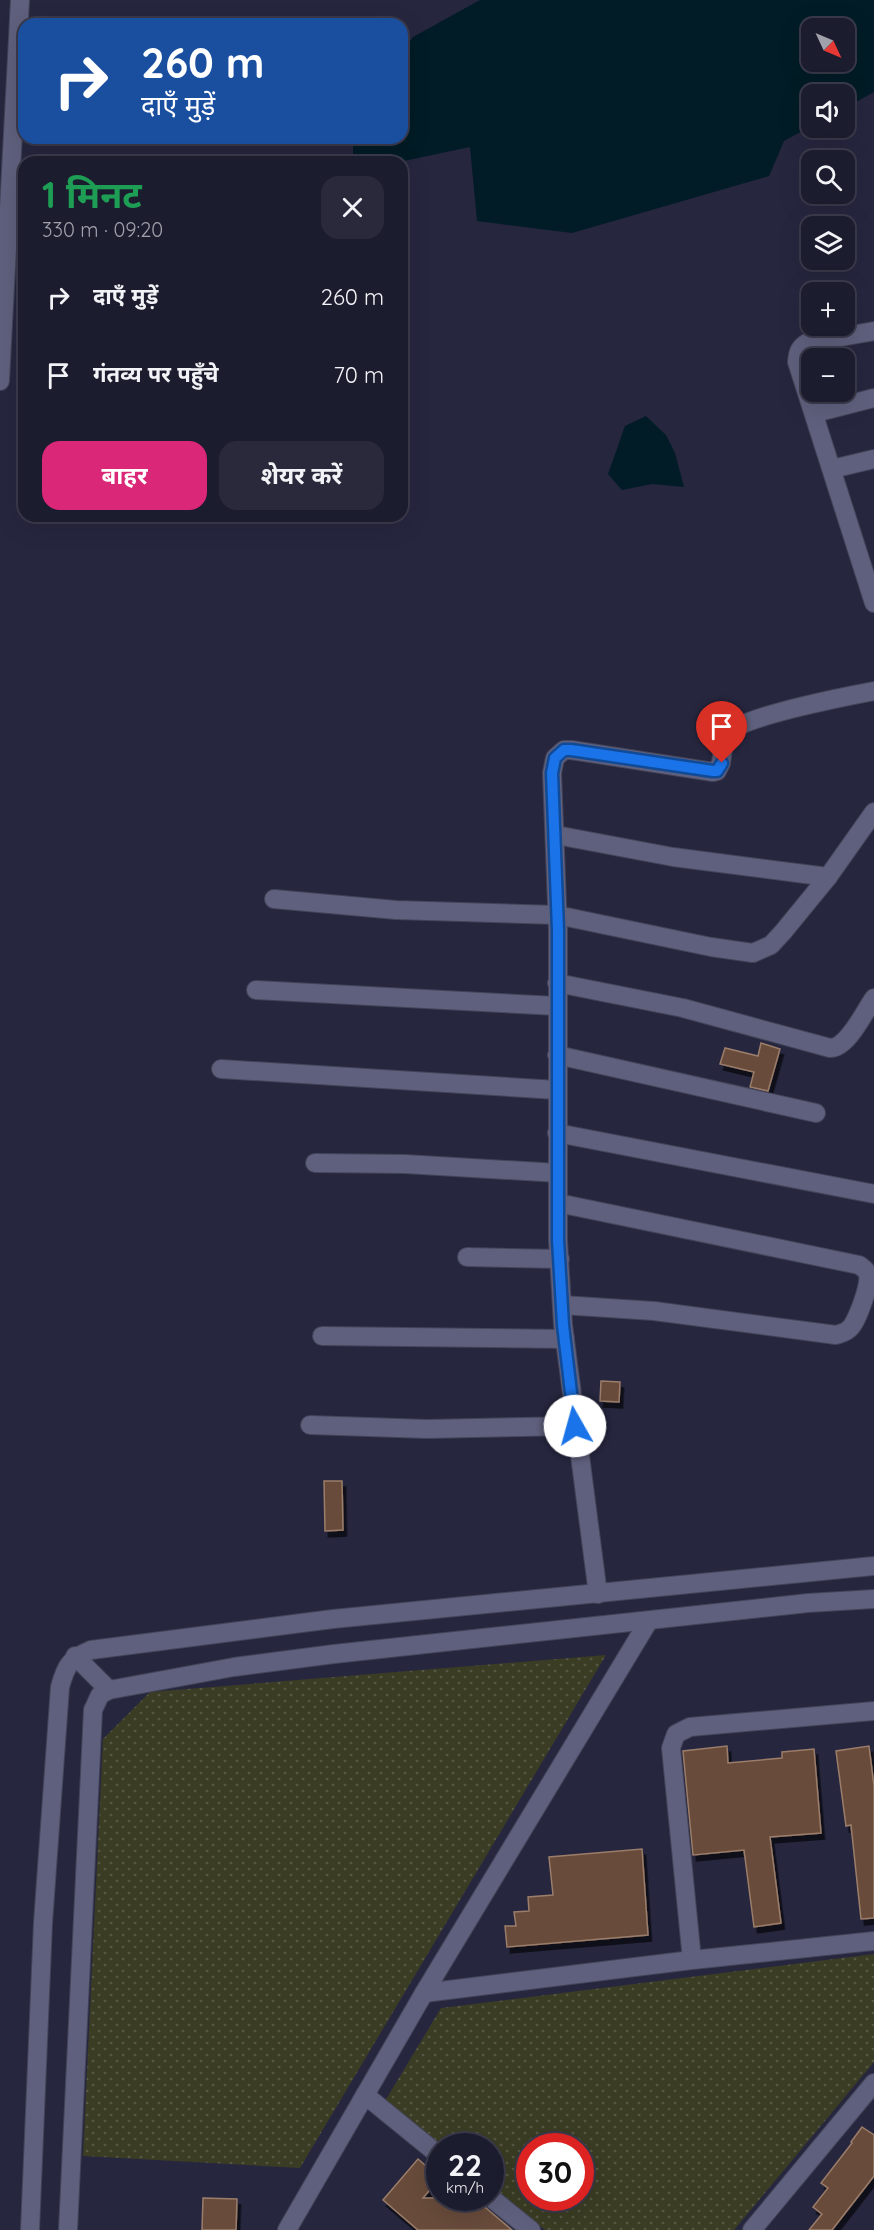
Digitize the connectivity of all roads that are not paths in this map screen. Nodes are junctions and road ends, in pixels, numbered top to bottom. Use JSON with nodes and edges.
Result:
{"nodes":[{"id":1,"x":20,"y":0,"type":"edge"},
{"id":2,"x":19,"y":18,"type":"edge"},
{"id":3,"x":18,"y":38,"type":"edge"},
{"id":4,"x":874,"y":331,"type":"edge"},
{"id":5,"x":0,"y":381,"type":"edge"},
{"id":6,"x":874,"y":398,"type":"edge"},
{"id":7,"x":815,"y":413,"type":"junction"},
{"id":8,"x":874,"y":459,"type":"edge"},
{"id":9,"x":832,"y":469,"type":"junction"},
{"id":10,"x":874,"y":603,"type":"edge"},
{"id":11,"x":874,"y":691,"type":"edge"},
{"id":12,"x":874,"y":812,"type":"edge"},
{"id":13,"x":556,"y":835,"type":"junction"},
{"id":14,"x":828,"y":877,"type":"junction"},
{"id":15,"x":274,"y":899,"type":"dead end"},
{"id":16,"x":557,"y":915,"type":"junction"},
{"id":17,"x":557,"y":983,"type":"junction"},
{"id":18,"x":256,"y":990,"type":"dead end"},
{"id":19,"x":874,"y":998,"type":"edge"},
{"id":20,"x":557,"y":1006,"type":"junction"},
{"id":21,"x":557,"y":1054,"type":"junction"},
{"id":22,"x":220,"y":1069,"type":"dead end"},
{"id":23,"x":557,"y":1090,"type":"junction"},
{"id":24,"x":816,"y":1113,"type":"dead end"},
{"id":25,"x":557,"y":1133,"type":"junction"},
{"id":26,"x":315,"y":1163,"type":"dead end"},
{"id":27,"x":558,"y":1173,"type":"junction"},
{"id":28,"x":874,"y":1194,"type":"edge"},
{"id":29,"x":558,"y":1203,"type":"junction"},
{"id":30,"x":467,"y":1257,"type":"dead end"},
{"id":31,"x":560,"y":1259,"type":"junction"},
{"id":32,"x":871,"y":1271,"type":"edge"},
{"id":33,"x":562,"y":1305,"type":"junction"},
{"id":34,"x":322,"y":1336,"type":"dead end"},
{"id":35,"x":565,"y":1339,"type":"junction"},
{"id":36,"x":310,"y":1425,"type":"dead end"},
{"id":37,"x":575,"y":1426,"type":"junction"},
{"id":38,"x":874,"y":1566,"type":"edge"},
{"id":39,"x":598,"y":1594,"type":"junction"},
{"id":40,"x":874,"y":1599,"type":"edge"},
{"id":41,"x":648,"y":1622,"type":"junction"},
{"id":42,"x":75,"y":1656,"type":"junction"},
{"id":43,"x":109,"y":1690,"type":"junction"},
{"id":44,"x":874,"y":1711,"type":"edge"},
{"id":45,"x":874,"y":1941,"type":"edge"},
{"id":46,"x":692,"y":1960,"type":"junction"},
{"id":47,"x":424,"y":1993,"type":"junction"},
{"id":48,"x":874,"y":2083,"type":"edge"},
{"id":49,"x":365,"y":2095,"type":"junction"},
{"id":50,"x":426,"y":2145,"type":"edge"},
{"id":51,"x":504,"y":2208,"type":"edge"},
{"id":52,"x":30,"y":2230,"type":"edge"},
{"id":53,"x":68,"y":2230,"type":"edge"},
{"id":54,"x":287,"y":2230,"type":"edge"},
{"id":55,"x":531,"y":2230,"type":"edge"},
{"id":56,"x":752,"y":2230,"type":"edge"}],
"edges":[{"from":1,"to":2,"type":"street"},
{"from":3,"to":5,"type":"street"},
{"from":4,"to":7,"type":"street"},
{"from":6,"to":7,"type":"street"},
{"from":7,"to":9,"type":"street"},
{"from":8,"to":9,"type":"street"},
{"from":9,"to":10,"type":"street"},
{"from":11,"to":13,"type":"street"},
{"from":12,"to":14,"type":"street"},
{"from":13,"to":14,"type":"street"},
{"from":13,"to":16,"type":"street"},
{"from":14,"to":16,"type":"street"},
{"from":15,"to":16,"type":"street"},
{"from":16,"to":17,"type":"street"},
{"from":17,"to":19,"type":"street"},
{"from":17,"to":20,"type":"street"},
{"from":18,"to":20,"type":"street"},
{"from":20,"to":21,"type":"street"},
{"from":21,"to":23,"type":"street"},
{"from":21,"to":24,"type":"street"},
{"from":22,"to":23,"type":"street"},
{"from":23,"to":25,"type":"street"},
{"from":25,"to":27,"type":"street"},
{"from":25,"to":28,"type":"street"},
{"from":26,"to":27,"type":"street"},
{"from":27,"to":29,"type":"street"},
{"from":29,"to":31,"type":"street"},
{"from":29,"to":32,"type":"street"},
{"from":30,"to":31,"type":"street"},
{"from":31,"to":33,"type":"street"},
{"from":32,"to":33,"type":"street"},
{"from":33,"to":35,"type":"street"},
{"from":34,"to":35,"type":"street"},
{"from":35,"to":37,"type":"street"},
{"from":36,"to":37,"type":"street"},
{"from":37,"to":39,"type":"street"},
{"from":38,"to":39,"type":"street"},
{"from":39,"to":42,"type":"street"},
{"from":40,"to":41,"type":"street"},
{"from":41,"to":43,"type":"street"},
{"from":41,"to":47,"type":"street"},
{"from":42,"to":43,"type":"street"},
{"from":42,"to":52,"type":"street"},
{"from":43,"to":53,"type":"street"},
{"from":44,"to":46,"type":"street"},
{"from":45,"to":46,"type":"street"},
{"from":46,"to":47,"type":"street"},
{"from":47,"to":49,"type":"street"},
{"from":48,"to":56,"type":"street"},
{"from":49,"to":50,"type":"street"},
{"from":49,"to":54,"type":"street"},
{"from":51,"to":55,"type":"street"}]}
